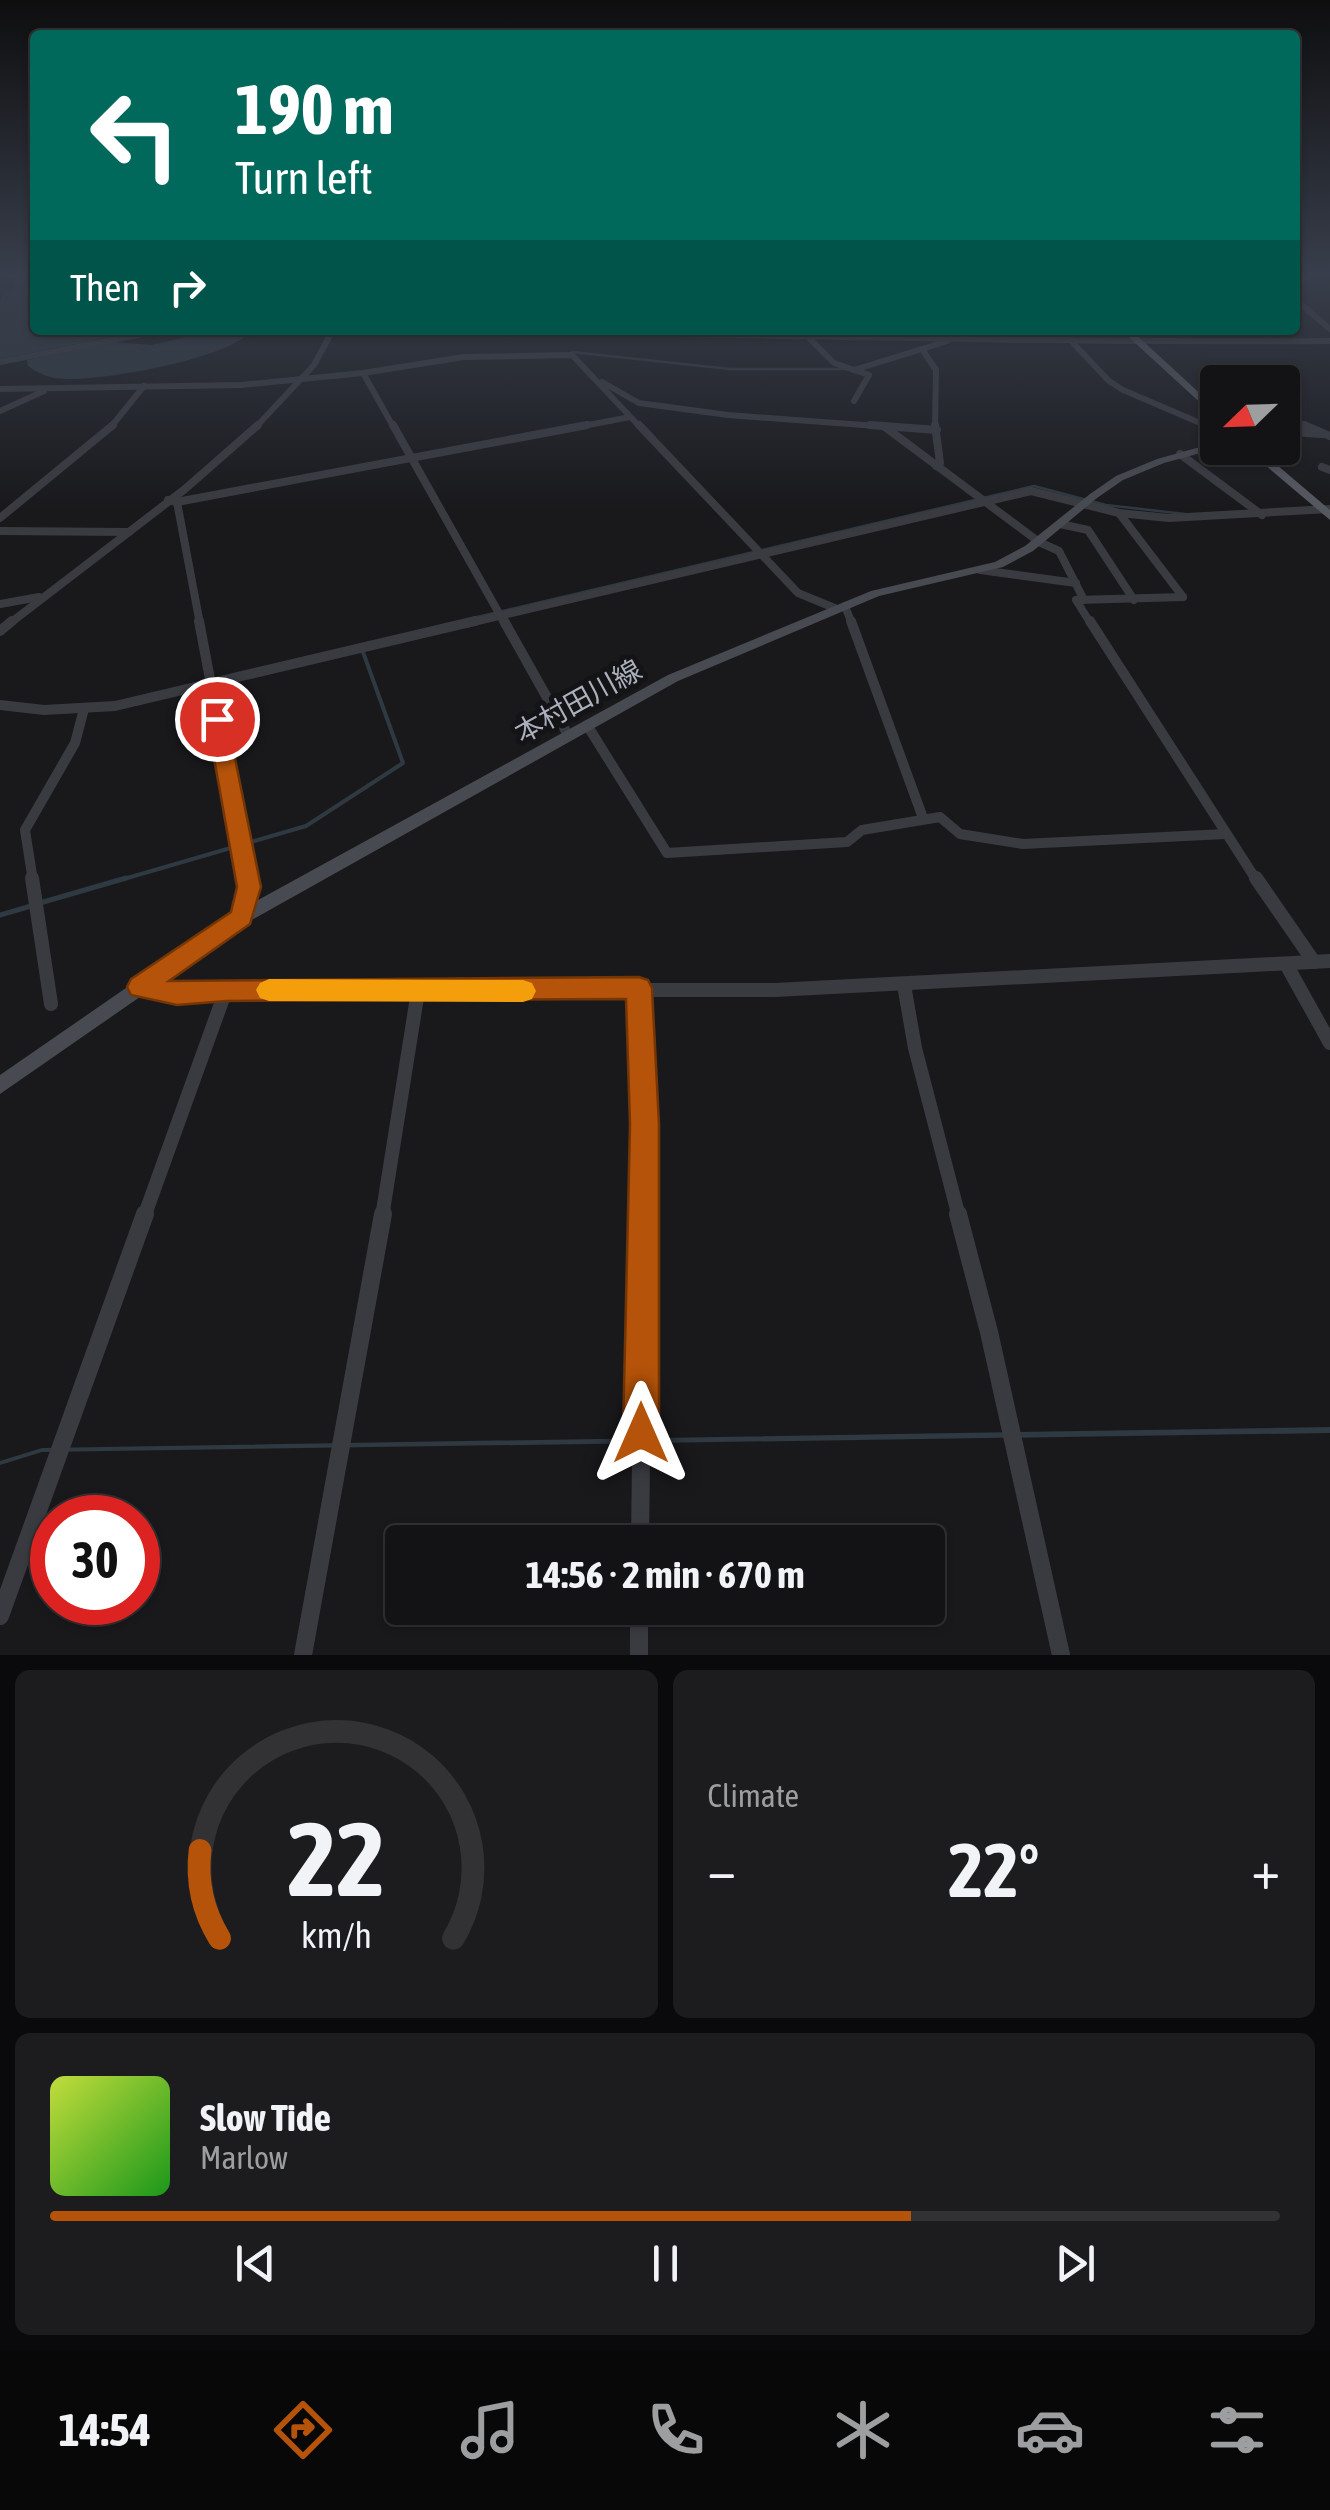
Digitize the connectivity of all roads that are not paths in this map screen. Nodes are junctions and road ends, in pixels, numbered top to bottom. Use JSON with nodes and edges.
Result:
{"nodes":[{"id":1,"x":45,"y":353,"type":"edge"},
{"id":2,"x":323,"y":353,"type":"edge"},
{"id":3,"x":817,"y":353,"type":"edge"},
{"id":4,"x":909,"y":353,"type":"edge"},
{"id":5,"x":925,"y":353,"type":"edge"},
{"id":6,"x":1083,"y":353,"type":"edge"},
{"id":7,"x":1151,"y":353,"type":"edge"},
{"id":8,"x":0,"y":362,"type":"edge"},
{"id":9,"x":850,"y":372,"type":"junction"},
{"id":10,"x":363,"y":374,"type":"junction"},
{"id":11,"x":590,"y":375,"type":"junction"},
{"id":12,"x":301,"y":380,"type":"junction"},
{"id":13,"x":144,"y":386,"type":"junction"},
{"id":14,"x":0,"y":389,"type":"edge"},
{"id":15,"x":48,"y":389,"type":"junction"},
{"id":16,"x":1200,"y":400,"type":"edge"},
{"id":17,"x":854,"y":401,"type":"dead end"},
{"id":18,"x":0,"y":411,"type":"edge"},
{"id":19,"x":630,"y":417,"type":"junction"},
{"id":20,"x":1200,"y":422,"type":"edge"},
{"id":21,"x":1300,"y":424,"type":"edge"},
{"id":22,"x":885,"y":426,"type":"junction"},
{"id":23,"x":937,"y":430,"type":"junction"},
{"id":24,"x":1300,"y":433,"type":"edge"},
{"id":25,"x":1330,"y":436,"type":"edge"},
{"id":26,"x":1200,"y":449,"type":"edge"},
{"id":27,"x":1180,"y":454,"type":"junction"},
{"id":28,"x":411,"y":458,"type":"junction"},
{"id":29,"x":1273,"y":465,"type":"edge"},
{"id":30,"x":936,"y":466,"type":"junction"},
{"id":31,"x":172,"y":501,"type":"junction"},
{"id":32,"x":984,"y":502,"type":"junction"},
{"id":33,"x":1083,"y":504,"type":"junction"},
{"id":34,"x":1325,"y":508,"type":"edge"},
{"id":35,"x":1119,"y":513,"type":"junction"},
{"id":36,"x":1262,"y":514,"type":"junction"},
{"id":37,"x":0,"y":518,"type":"edge"},
{"id":38,"x":1060,"y":524,"type":"junction"},
{"id":39,"x":0,"y":531,"type":"edge"},
{"id":40,"x":129,"y":532,"type":"junction"},
{"id":41,"x":1039,"y":542,"type":"junction"},
{"id":42,"x":759,"y":554,"type":"junction"},
{"id":43,"x":980,"y":570,"type":"junction"},
{"id":44,"x":1076,"y":583,"type":"junction"},
{"id":45,"x":43,"y":596,"type":"junction"},
{"id":46,"x":1084,"y":600,"type":"junction"},
{"id":47,"x":1134,"y":600,"type":"junction"},
{"id":48,"x":0,"y":604,"type":"edge"},
{"id":49,"x":841,"y":607,"type":"junction"},
{"id":50,"x":499,"y":615,"type":"junction"},
{"id":51,"x":0,"y":631,"type":"edge"},
{"id":52,"x":211,"y":685,"type":"junction"},
{"id":53,"x":0,"y":705,"type":"edge"},
{"id":54,"x":84,"y":709,"type":"junction"},
{"id":55,"x":587,"y":725,"type":"junction"},
{"id":56,"x":568,"y":736,"type":"junction"},
{"id":57,"x":922,"y":818,"type":"junction"},
{"id":58,"x":1225,"y":834,"type":"junction"},
{"id":59,"x":242,"y":917,"type":"junction"},
{"id":60,"x":1314,"y":962,"type":"junction"},
{"id":61,"x":1330,"y":962,"type":"edge"},
{"id":62,"x":1286,"y":964,"type":"junction"},
{"id":63,"x":904,"y":986,"type":"junction"},
{"id":64,"x":140,"y":987,"type":"junction"},
{"id":65,"x":639,"y":988,"type":"junction"},
{"id":66,"x":226,"y":990,"type":"junction"},
{"id":67,"x":418,"y":991,"type":"junction"},
{"id":68,"x":51,"y":1004,"type":"dead end"},
{"id":69,"x":1330,"y":1044,"type":"edge"},
{"id":70,"x":0,"y":1086,"type":"edge"},
{"id":71,"x":640,"y":1525,"type":"edge"},
{"id":72,"x":0,"y":1616,"type":"edge"},
{"id":73,"x":639,"y":1625,"type":"edge"},
{"id":74,"x":303,"y":1655,"type":"edge"},
{"id":75,"x":638,"y":1655,"type":"edge"},
{"id":76,"x":1061,"y":1655,"type":"edge"}],
"edges":[{"from":1,"to":8,"type":"street"},
{"from":2,"to":12,"type":"street"},
{"from":3,"to":9,"type":"street"},
{"from":4,"to":9,"type":"street"},
{"from":5,"to":23,"type":"street"},
{"from":6,"to":20,"type":"street"},
{"from":7,"to":16,"type":"main road"},
{"from":9,"to":17,"type":"street"},
{"from":10,"to":11,"type":"street"},
{"from":10,"to":12,"type":"street"},
{"from":10,"to":28,"type":"street"},
{"from":11,"to":19,"type":"street"},
{"from":11,"to":22,"type":"street"},
{"from":12,"to":13,"type":"street"},
{"from":12,"to":31,"type":"street"},
{"from":13,"to":15,"type":"street"},
{"from":13,"to":37,"type":"street"},
{"from":14,"to":15,"type":"street"},
{"from":15,"to":18,"type":"street"},
{"from":19,"to":28,"type":"street"},
{"from":19,"to":42,"type":"street"},
{"from":21,"to":25,"type":"street"},
{"from":22,"to":23,"type":"street"},
{"from":22,"to":30,"type":"street"},
{"from":23,"to":30,"type":"street"},
{"from":24,"to":25,"type":"street"},
{"from":26,"to":27,"type":"main road","name":"本村田川線"},
{"from":27,"to":33,"type":"main road","name":"本村田川線"},
{"from":27,"to":36,"type":"street"},
{"from":28,"to":31,"type":"street"},
{"from":28,"to":50,"type":"street"},
{"from":29,"to":34,"type":"main road"},
{"from":30,"to":32,"type":"street"},
{"from":31,"to":40,"type":"street"},
{"from":31,"to":52,"type":"street"},
{"from":32,"to":33,"type":"street"},
{"from":32,"to":41,"type":"street"},
{"from":32,"to":42,"type":"street"},
{"from":33,"to":35,"type":"street"},
{"from":33,"to":38,"type":"main road","name":"本村田川線"},
{"from":34,"to":36,"type":"street"},
{"from":35,"to":36,"type":"street"},
{"from":35,"to":47,"type":"street"},
{"from":38,"to":41,"type":"main road","name":"本村田川線"},
{"from":38,"to":47,"type":"street"},
{"from":39,"to":40,"type":"street"},
{"from":40,"to":45,"type":"street"},
{"from":41,"to":43,"type":"main road","name":"本村田川線"},
{"from":41,"to":44,"type":"street"},
{"from":42,"to":49,"type":"street"},
{"from":42,"to":50,"type":"street"},
{"from":43,"to":44,"type":"street"},
{"from":43,"to":49,"type":"main road","name":"本村田川線"},
{"from":44,"to":46,"type":"street"},
{"from":45,"to":48,"type":"street"},
{"from":45,"to":51,"type":"street"},
{"from":46,"to":47,"type":"street"},
{"from":46,"to":58,"type":"street"},
{"from":49,"to":55,"type":"main road","name":"本村田川線"},
{"from":49,"to":57,"type":"street"},
{"from":50,"to":52,"type":"street"},
{"from":50,"to":56,"type":"street"},
{"from":52,"to":54,"type":"street"},
{"from":52,"to":59,"type":"street"},
{"from":53,"to":54,"type":"street"},
{"from":54,"to":68,"type":"street"},
{"from":55,"to":56,"type":"main road","name":"本村田川線"},
{"from":55,"to":57,"type":"street"},
{"from":56,"to":59,"type":"main road","name":"本村田川線"},
{"from":57,"to":58,"type":"street"},
{"from":58,"to":60,"type":"street"},
{"from":59,"to":64,"type":"main road","name":"本村田川線"},
{"from":60,"to":61,"type":"street"},
{"from":60,"to":62,"type":"street"},
{"from":62,"to":63,"type":"street"},
{"from":62,"to":69,"type":"street"},
{"from":63,"to":65,"type":"street"},
{"from":63,"to":76,"type":"street"},
{"from":64,"to":66,"type":"street"},
{"from":64,"to":70,"type":"main road","name":"本村田川線"},
{"from":65,"to":67,"type":"street"},
{"from":65,"to":71,"type":"street"},
{"from":66,"to":67,"type":"street"},
{"from":66,"to":72,"type":"street"},
{"from":67,"to":74,"type":"street"},
{"from":73,"to":75,"type":"street"}]}
